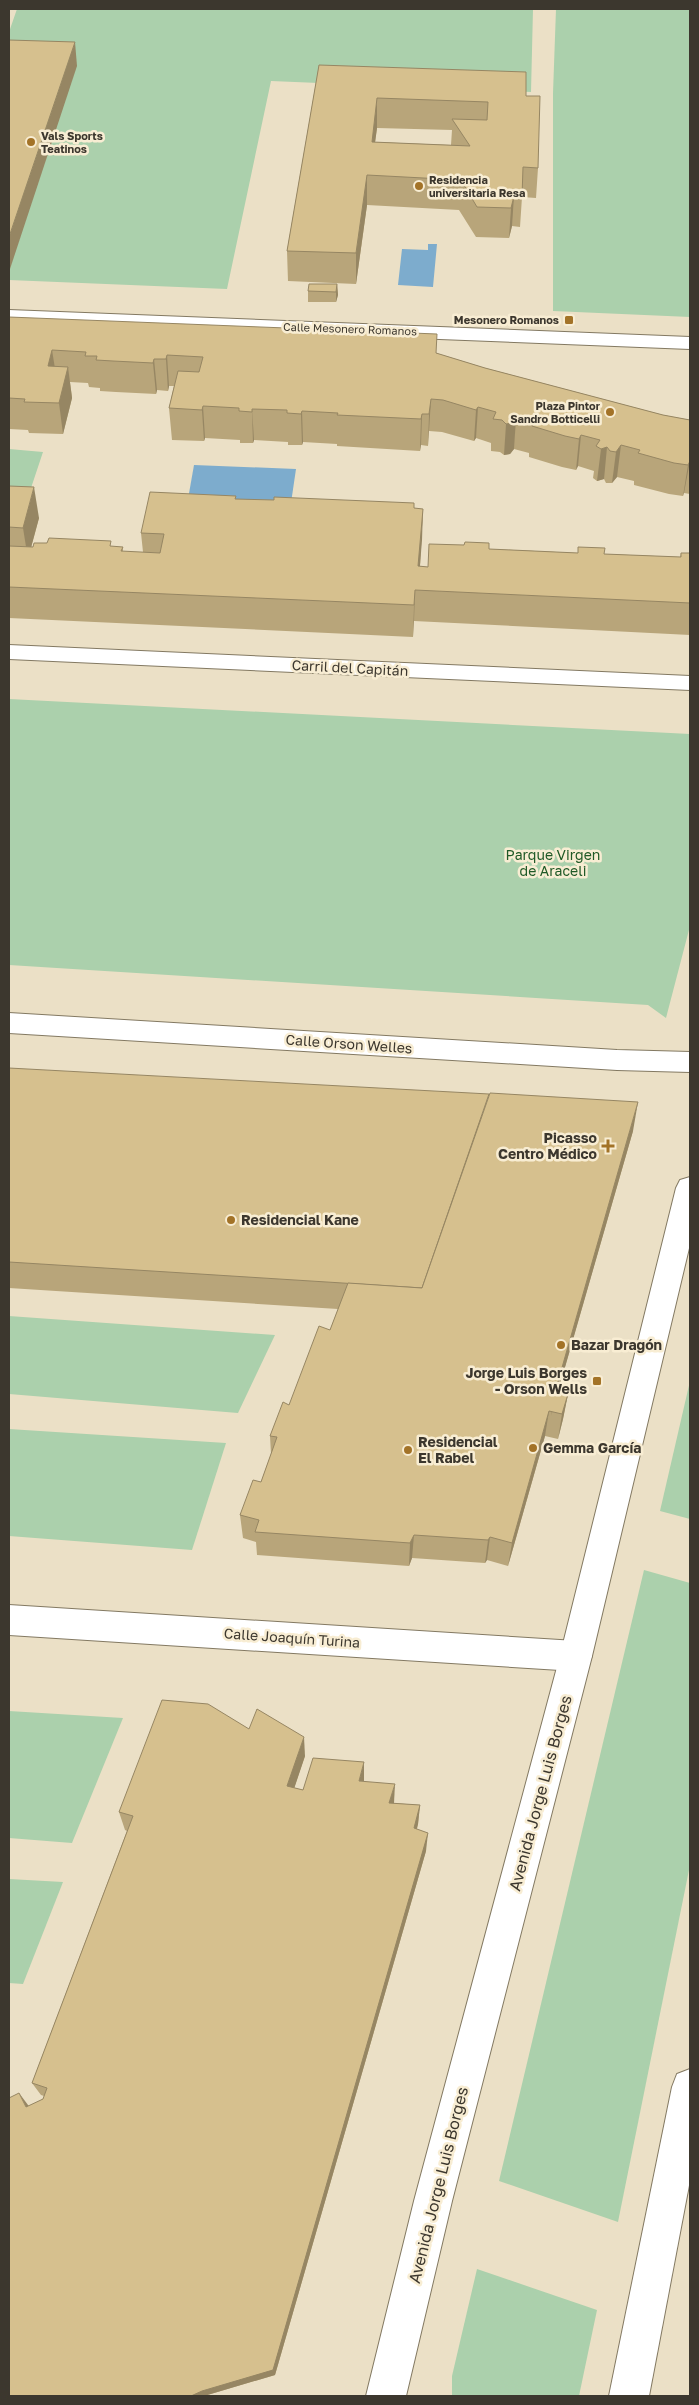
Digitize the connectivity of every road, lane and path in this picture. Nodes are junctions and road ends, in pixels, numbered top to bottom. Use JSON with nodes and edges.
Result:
{"nodes":[{"id":1,"x":9,"y":316,"type":"edge"},
{"id":2,"x":690,"y":343,"type":"edge"},
{"id":3,"x":9,"y":652,"type":"edge"},
{"id":4,"x":690,"y":683,"type":"edge"},
{"id":5,"x":9,"y":1023,"type":"edge"},
{"id":6,"x":690,"y":1062,"type":"edge"},
{"id":7,"x":690,"y":1188,"type":"edge"},
{"id":8,"x":9,"y":1620,"type":"edge"},
{"id":9,"x":576,"y":1656,"type":"junction"},
{"id":10,"x":690,"y":2087,"type":"edge"},
{"id":11,"x":386,"y":2396,"type":"edge"},
{"id":12,"x":629,"y":2396,"type":"edge"}],
"edges":[{"from":1,"to":2,"type":"street","name":"Calle Mesonero Romanos"},
{"from":3,"to":4,"type":"street","name":"Carril del Capitán"},
{"from":5,"to":6,"type":"street","name":"Calle Orson Welles"},
{"from":7,"to":9,"type":"street","name":"Avenida Jorge Luis Borges"},
{"from":8,"to":9,"type":"street","name":"Calle Joaquín Turina"},
{"from":9,"to":11,"type":"street","name":"Avenida Jorge Luis Borges"},
{"from":10,"to":12,"type":"street"}]}
